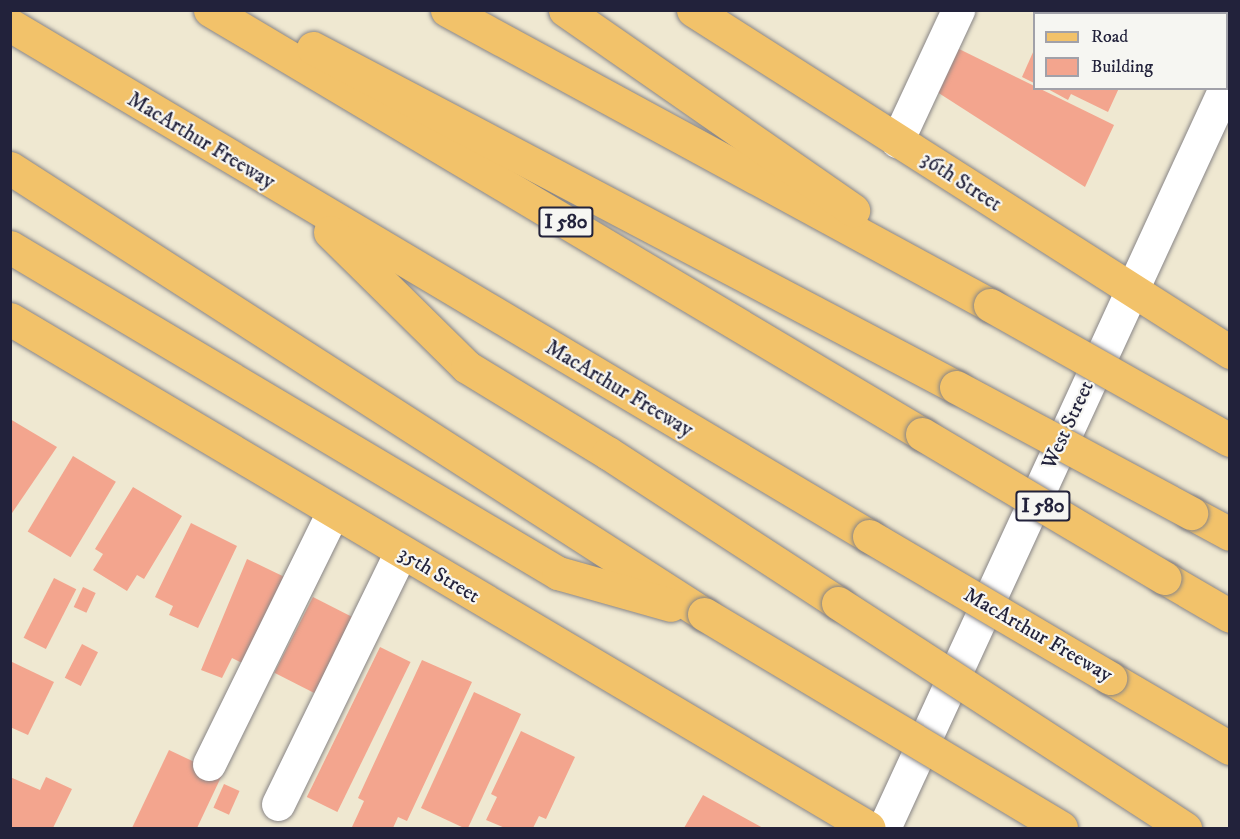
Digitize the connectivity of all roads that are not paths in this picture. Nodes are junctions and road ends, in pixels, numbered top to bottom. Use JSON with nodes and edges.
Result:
{"nodes":[{"id":1,"x":210,"y":10,"type":"edge"},
{"id":2,"x":241,"y":10,"type":"edge"},
{"id":3,"x":447,"y":10,"type":"edge"},
{"id":4,"x":565,"y":10,"type":"edge"},
{"id":5,"x":693,"y":10,"type":"edge"},
{"id":6,"x":958,"y":10,"type":"edge"},
{"id":7,"x":10,"y":25,"type":"edge"},
{"id":8,"x":1225,"y":90,"type":"edge"},
{"id":9,"x":897,"y":141,"type":"junction"},
{"id":10,"x":10,"y":168,"type":"edge"},
{"id":11,"x":295,"y":197,"type":"junction"},
{"id":12,"x":10,"y":247,"type":"edge"},
{"id":13,"x":1130,"y":291,"type":"junction"},
{"id":14,"x":990,"y":305,"type":"junction"},
{"id":15,"x":10,"y":319,"type":"edge"},
{"id":16,"x":1230,"y":352,"type":"edge"},
{"id":17,"x":1230,"y":440,"type":"edge"},
{"id":18,"x":333,"y":512,"type":"junction"},
{"id":19,"x":1230,"y":534,"type":"edge"},
{"id":20,"x":401,"y":552,"type":"junction"},
{"id":21,"x":704,"y":614,"type":"junction"},
{"id":22,"x":1230,"y":616,"type":"edge"},
{"id":23,"x":1230,"y":748,"type":"edge"},
{"id":24,"x":209,"y":764,"type":"dead end"},
{"id":25,"x":278,"y":804,"type":"dead end"},
{"id":26,"x":869,"y":828,"type":"edge"},
{"id":27,"x":884,"y":828,"type":"edge"},
{"id":28,"x":1060,"y":828,"type":"edge"},
{"id":29,"x":1185,"y":828,"type":"edge"}],
"edges":[{"from":1,"to":22,"type":"main road","number":"I 580","bridge":true},
{"from":2,"to":19,"type":"main road","bridge":true},
{"from":3,"to":14,"type":"main road"},
{"from":4,"to":14,"type":"main road"},
{"from":5,"to":9,"type":"main road","name":"36th Street"},
{"from":6,"to":9,"type":"street"},
{"from":7,"to":11,"type":"main road","name":"MacArthur Freeway"},
{"from":8,"to":13,"type":"street","name":"West Street"},
{"from":9,"to":13,"type":"main road","name":"36th Street"},
{"from":10,"to":21,"type":"main road"},
{"from":11,"to":23,"type":"main road","name":"MacArthur Freeway","bridge":true},
{"from":11,"to":29,"type":"main road","bridge":true},
{"from":12,"to":21,"type":"main road"},
{"from":13,"to":16,"type":"main road","name":"36th Street"},
{"from":13,"to":27,"type":"street","name":"West Street"},
{"from":14,"to":17,"type":"main road","bridge":true},
{"from":15,"to":18,"type":"main road","name":"35th Street"},
{"from":18,"to":20,"type":"main road","name":"35th Street"},
{"from":18,"to":24,"type":"street"},
{"from":20,"to":25,"type":"street"},
{"from":20,"to":26,"type":"main road","name":"35th Street"},
{"from":21,"to":28,"type":"main road","bridge":true}]}
